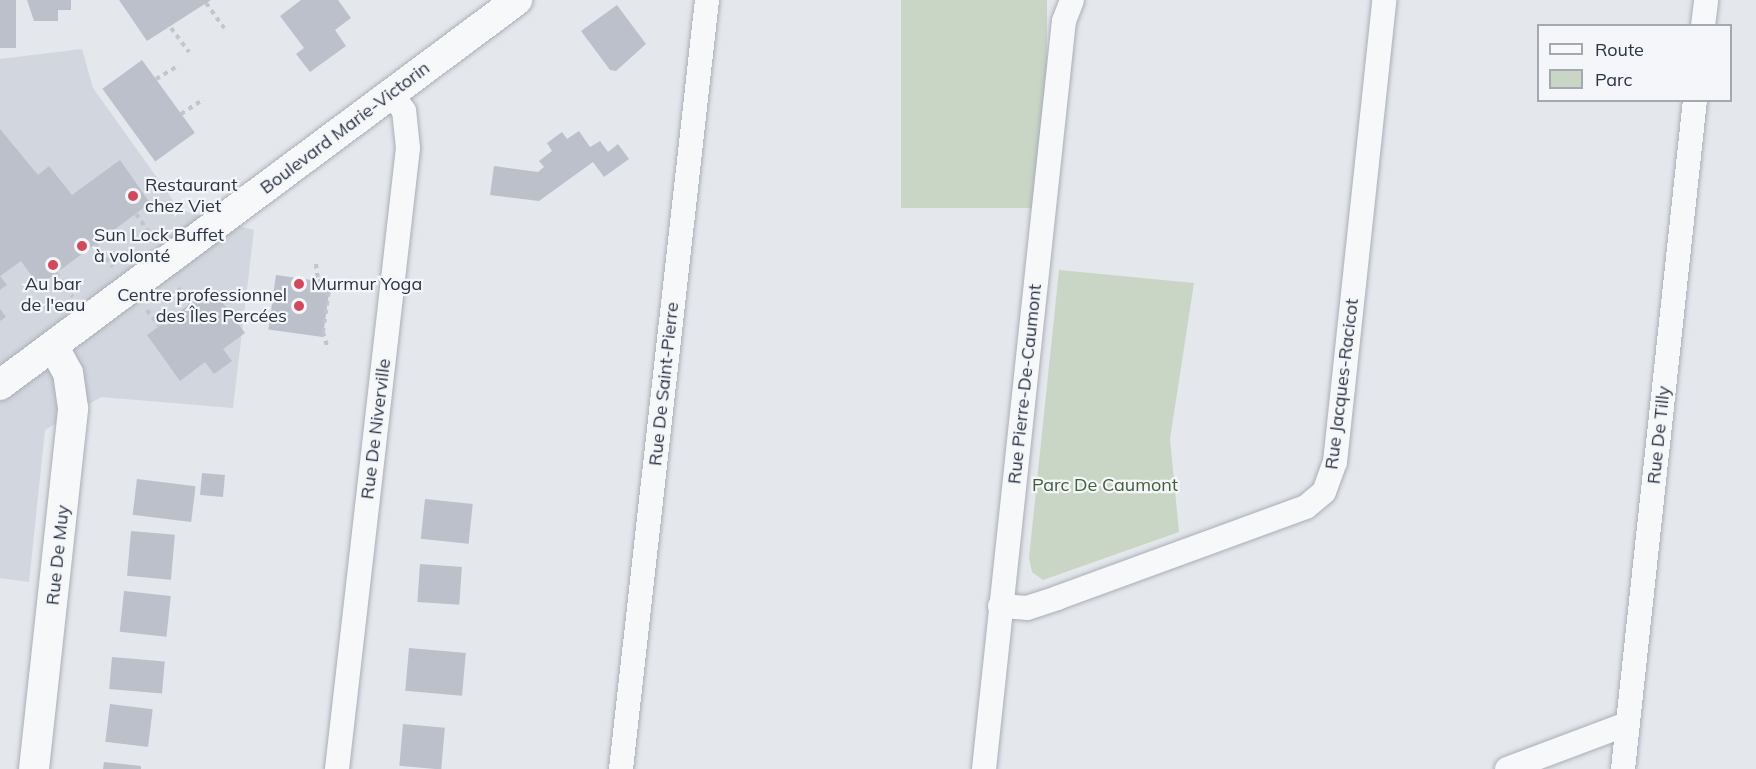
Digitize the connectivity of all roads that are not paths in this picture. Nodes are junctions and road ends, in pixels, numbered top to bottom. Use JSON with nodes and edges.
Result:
{"nodes":[{"id":1,"x":517,"y":0,"type":"edge"},
{"id":2,"x":706,"y":0,"type":"edge"},
{"id":3,"x":1072,"y":0,"type":"edge"},
{"id":4,"x":1384,"y":0,"type":"edge"},
{"id":5,"x":1706,"y":0,"type":"edge"},
{"id":6,"x":1703,"y":24,"type":"edge"},
{"id":7,"x":392,"y":93,"type":"junction"},
{"id":8,"x":1695,"y":102,"type":"edge"},
{"id":9,"x":52,"y":346,"type":"junction"},
{"id":10,"x":0,"y":385,"type":"edge"},
{"id":11,"x":1000,"y":606,"type":"junction"},
{"id":12,"x":1628,"y":724,"type":"junction"},
{"id":13,"x":34,"y":769,"type":"edge"},
{"id":14,"x":337,"y":769,"type":"edge"},
{"id":15,"x":621,"y":769,"type":"edge"},
{"id":16,"x":984,"y":769,"type":"edge"},
{"id":17,"x":1507,"y":769,"type":"edge"},
{"id":18,"x":1623,"y":769,"type":"edge"}],
"edges":[{"from":1,"to":7,"type":"street","name":"Boulevard Marie-Victorin"},
{"from":2,"to":15,"type":"street","name":"Rue De Saint-Pierre"},
{"from":3,"to":11,"type":"street","name":"Rue Pierre-De-Caumont"},
{"from":4,"to":11,"type":"street","name":"Rue Jacques-Racicot"},
{"from":5,"to":6,"type":"street"},
{"from":7,"to":9,"type":"street","name":"Boulevard Marie-Victorin"},
{"from":7,"to":14,"type":"street","name":"Rue De Niverville"},
{"from":8,"to":12,"type":"street","name":"Rue De Tilly"},
{"from":9,"to":10,"type":"street","name":"Boulevard Marie-Victorin"},
{"from":9,"to":13,"type":"street","name":"Rue De Muy"},
{"from":11,"to":16,"type":"street","name":"Rue Pierre-De-Caumont"},
{"from":12,"to":17,"type":"street"},
{"from":12,"to":18,"type":"street","name":"Rue De Tilly"}]}
